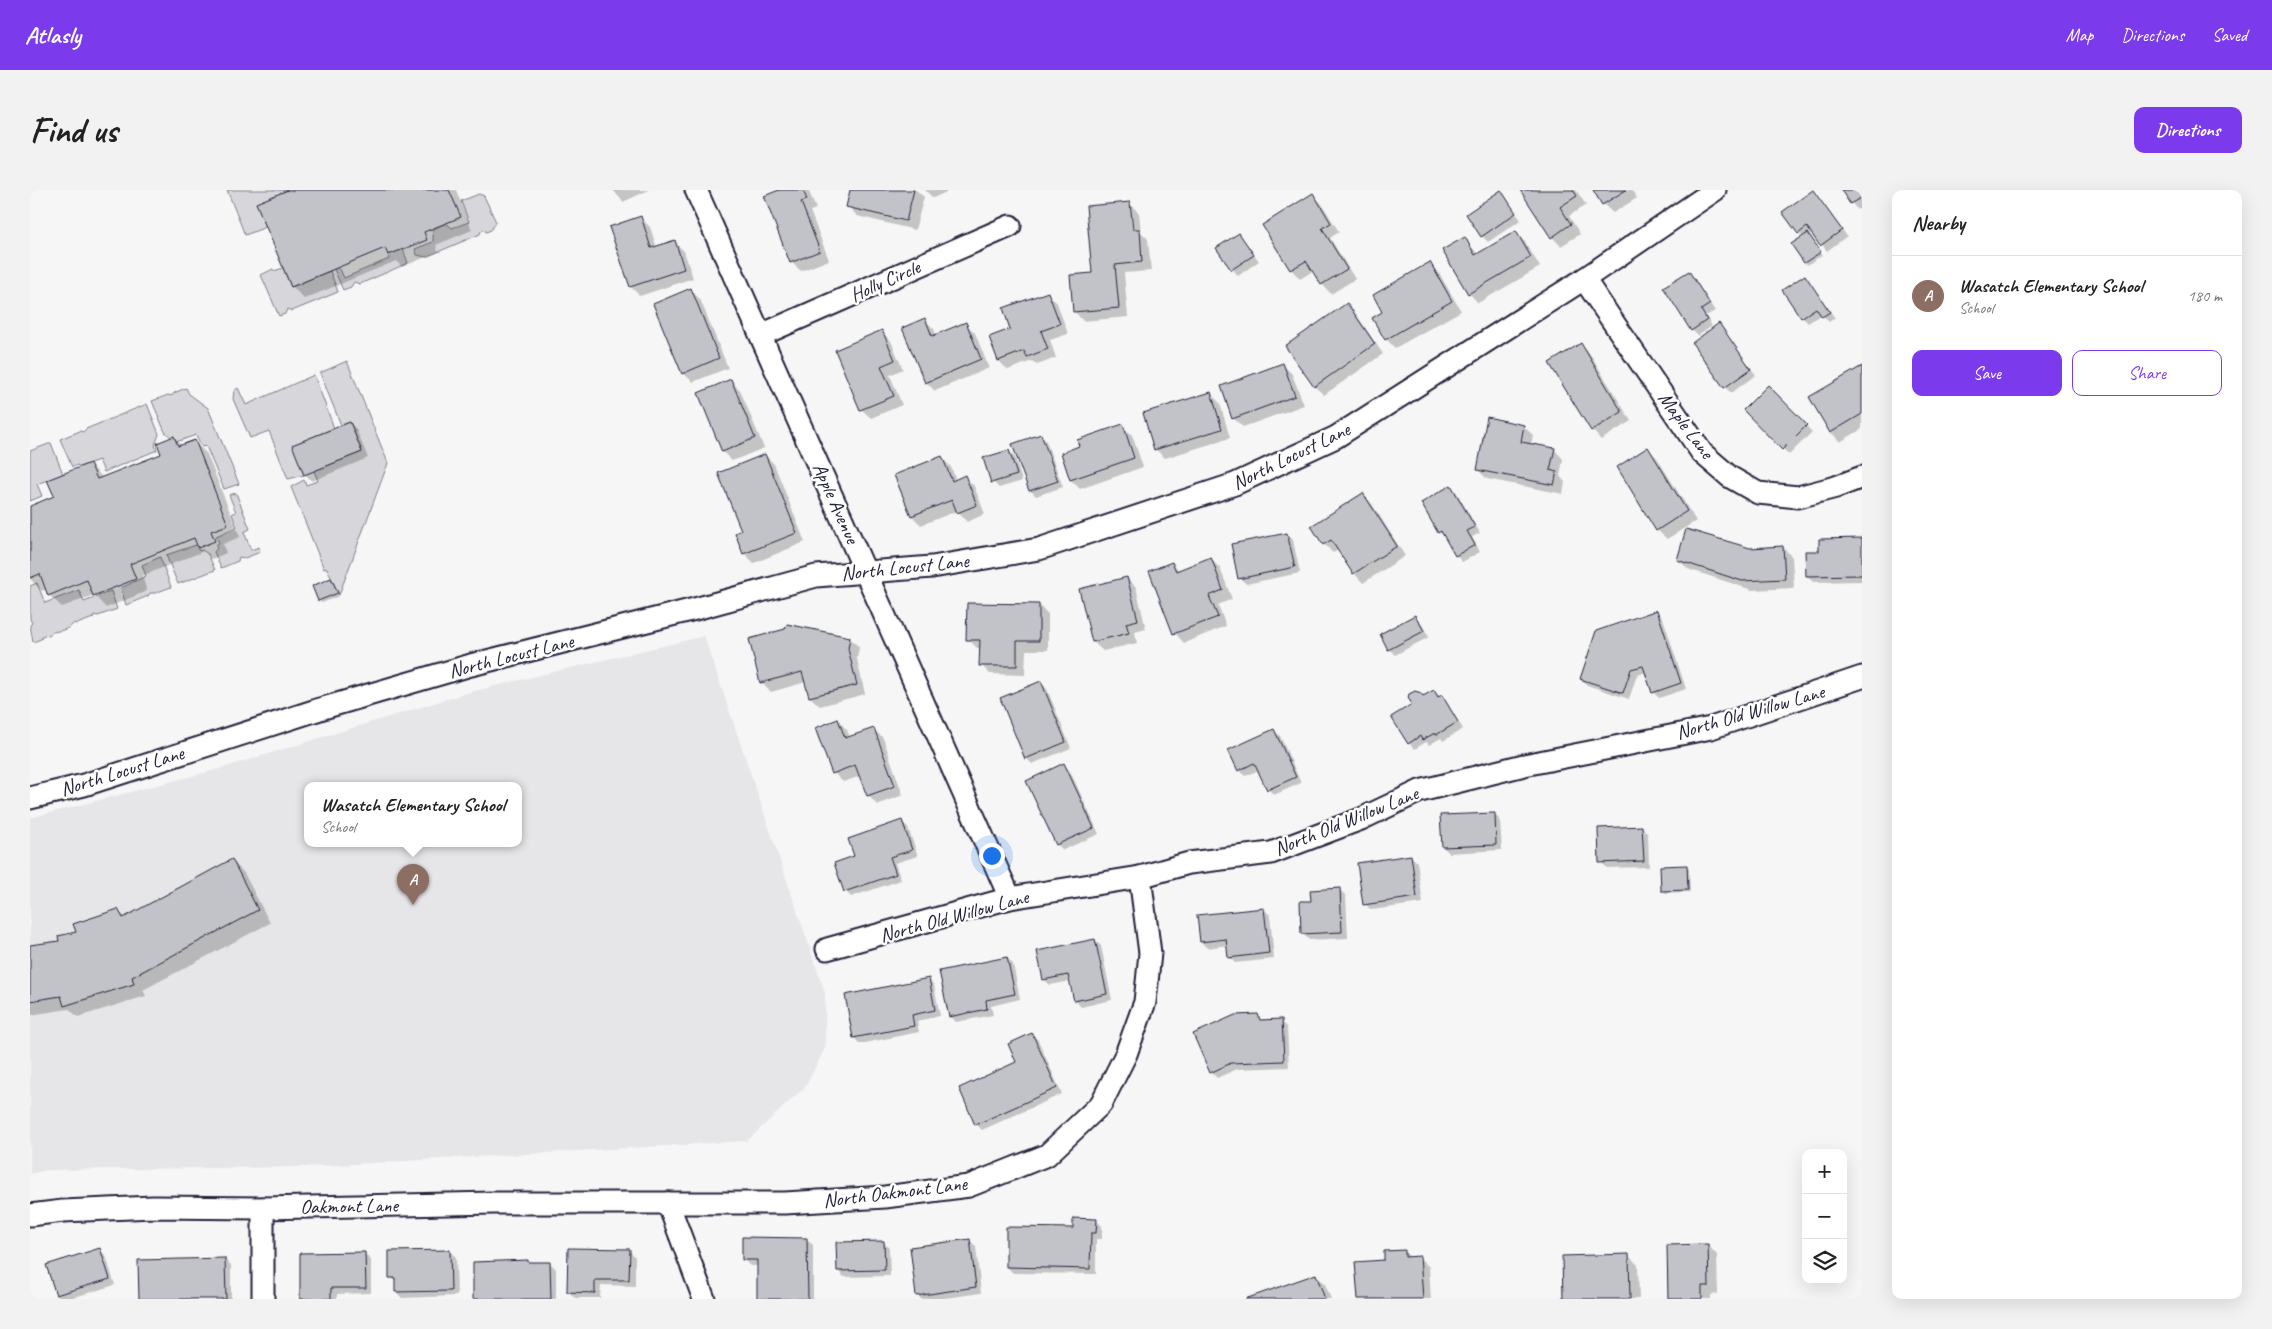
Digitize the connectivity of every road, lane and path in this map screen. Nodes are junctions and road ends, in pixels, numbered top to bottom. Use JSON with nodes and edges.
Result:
{"nodes":[{"id":1,"x":696,"y":190,"type":"edge"},
{"id":2,"x":1716,"y":190,"type":"edge"},
{"id":3,"x":1010,"y":226,"type":"dead end"},
{"id":4,"x":1584,"y":279,"type":"junction"},
{"id":5,"x":761,"y":335,"type":"junction"},
{"id":6,"x":1862,"y":477,"type":"edge"},
{"id":7,"x":866,"y":572,"type":"junction"},
{"id":8,"x":1862,"y":677,"type":"edge"},
{"id":9,"x":30,"y":798,"type":"edge"},
{"id":10,"x":1140,"y":877,"type":"junction"},
{"id":11,"x":1010,"y":898,"type":"junction"},
{"id":12,"x":827,"y":949,"type":"dead end"},
{"id":13,"x":668,"y":1203,"type":"junction"},
{"id":14,"x":263,"y":1208,"type":"junction"},
{"id":15,"x":30,"y":1215,"type":"edge"},
{"id":16,"x":264,"y":1299,"type":"edge"},
{"id":17,"x":704,"y":1299,"type":"edge"}],
"edges":[{"from":1,"to":5,"type":"street","name":"Apple Avenue"},
{"from":2,"to":4,"type":"street","name":"North Locust Lane"},
{"from":3,"to":5,"type":"street","name":"Holly Circle"},
{"from":4,"to":6,"type":"street","name":"Maple Lane"},
{"from":4,"to":7,"type":"street","name":"North Locust Lane"},
{"from":5,"to":7,"type":"street","name":"Apple Avenue"},
{"from":7,"to":9,"type":"street","name":"North Locust Lane"},
{"from":7,"to":11,"type":"street","name":"Apple Avenue"},
{"from":8,"to":10,"type":"street","name":"North Old Willow Lane"},
{"from":10,"to":11,"type":"street","name":"North Old Willow Lane"},
{"from":10,"to":13,"type":"street","name":"North Oakmont Lane"},
{"from":11,"to":12,"type":"street","name":"North Old Willow Lane"},
{"from":13,"to":14,"type":"street","name":"Oakmont Lane"},
{"from":13,"to":17,"type":"street"},
{"from":14,"to":15,"type":"street","name":"Oakmont Lane"},
{"from":14,"to":16,"type":"street"}]}
